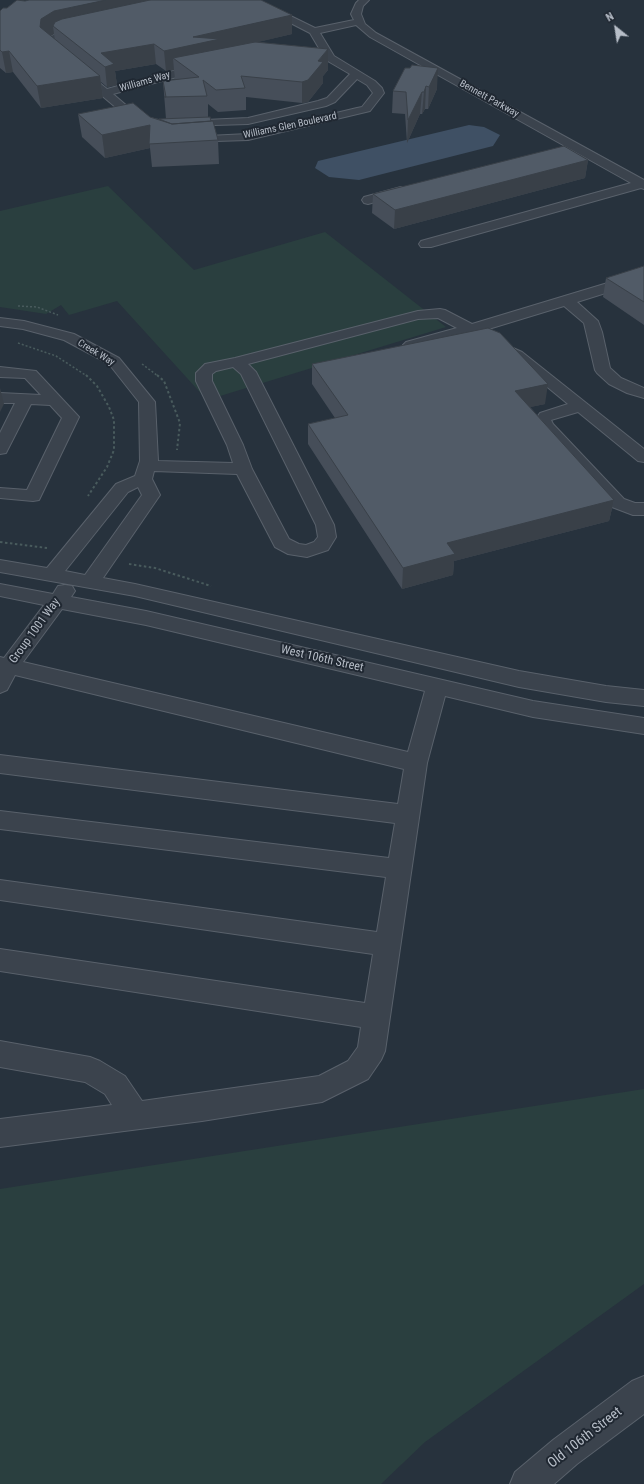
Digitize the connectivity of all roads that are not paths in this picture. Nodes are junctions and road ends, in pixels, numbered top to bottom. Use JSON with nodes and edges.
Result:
{"nodes":[{"id":1,"x":251,"y":0,"type":"edge"},
{"id":2,"x":364,"y":0,"type":"edge"},
{"id":3,"x":359,"y":22,"type":"junction"},
{"id":4,"x":94,"y":28,"type":"edge"},
{"id":5,"x":314,"y":31,"type":"junction"},
{"id":6,"x":328,"y":52,"type":"junction"},
{"id":7,"x":312,"y":53,"type":"edge"},
{"id":8,"x":215,"y":65,"type":"edge"},
{"id":9,"x":356,"y":74,"type":"junction"},
{"id":10,"x":106,"y":94,"type":"junction"},
{"id":11,"x":174,"y":124,"type":"edge"},
{"id":12,"x":148,"y":127,"type":"edge"},
{"id":13,"x":176,"y":140,"type":"edge"},
{"id":14,"x":574,"y":146,"type":"junction"},
{"id":15,"x":559,"y":150,"type":"edge"},
{"id":16,"x":643,"y":184,"type":"edge"},
{"id":17,"x":414,"y":188,"type":"edge"},
{"id":18,"x":368,"y":200,"type":"dead end"},
{"id":19,"x":426,"y":244,"type":"dead end"},
{"id":20,"x":644,"y":276,"type":"edge"},
{"id":21,"x":566,"y":302,"type":"junction"},
{"id":22,"x":0,"y":322,"type":"edge"},
{"id":23,"x":469,"y":330,"type":"junction"},
{"id":24,"x":394,"y":349,"type":"edge"},
{"id":25,"x":236,"y":362,"type":"junction"},
{"id":26,"x":0,"y":372,"type":"edge"},
{"id":27,"x":644,"y":393,"type":"edge"},
{"id":28,"x":0,"y":398,"type":"edge"},
{"id":29,"x":25,"y":400,"type":"junction"},
{"id":30,"x":55,"y":400,"type":"junction"},
{"id":31,"x":580,"y":406,"type":"junction"},
{"id":32,"x":0,"y":449,"type":"edge"},
{"id":33,"x":644,"y":457,"type":"edge"},
{"id":34,"x":243,"y":469,"type":"junction"},
{"id":35,"x":145,"y":473,"type":"junction"},
{"id":36,"x":0,"y":494,"type":"edge"},
{"id":37,"x":644,"y":509,"type":"edge"},
{"id":38,"x":0,"y":566,"type":"edge"},
{"id":39,"x":52,"y":575,"type":"junction"},
{"id":40,"x":82,"y":580,"type":"junction"},
{"id":41,"x":0,"y":590,"type":"edge"},
{"id":42,"x":57,"y":600,"type":"junction"},
{"id":43,"x":5,"y":664,"type":"edge"},
{"id":44,"x":0,"y":685,"type":"edge"},
{"id":45,"x":437,"y":687,"type":"junction"},
{"id":46,"x":644,"y":698,"type":"edge"},
{"id":47,"x":644,"y":726,"type":"edge"},
{"id":48,"x":416,"y":763,"type":"junction"},
{"id":49,"x":0,"y":764,"type":"edge"},
{"id":50,"x":408,"y":814,"type":"junction"},
{"id":51,"x":0,"y":820,"type":"edge"},
{"id":52,"x":400,"y":869,"type":"junction"},
{"id":53,"x":0,"y":890,"type":"edge"},
{"id":54,"x":388,"y":945,"type":"junction"},
{"id":55,"x":0,"y":960,"type":"edge"},
{"id":56,"x":377,"y":1017,"type":"junction"},
{"id":57,"x":0,"y":1054,"type":"edge"},
{"id":58,"x":136,"y":1116,"type":"junction"},
{"id":59,"x":0,"y":1133,"type":"edge"},
{"id":60,"x":644,"y":1393,"type":"edge"},
{"id":61,"x":527,"y":1484,"type":"edge"}],
"edges":[{"from":1,"to":5,"type":"street"},
{"from":2,"to":3,"type":"street"},
{"from":3,"to":5,"type":"street"},
{"from":3,"to":14,"type":"street","name":"Bennett Parkway"},
{"from":4,"to":10,"type":"street"},
{"from":5,"to":6,"type":"street","name":"Williams Glen Boulevard"},
{"from":6,"to":7,"type":"street"},
{"from":6,"to":9,"type":"street","name":"Williams Glen Boulevard"},
{"from":8,"to":10,"type":"street","name":"Williams Way"},
{"from":9,"to":11,"type":"street","name":"Williams Glen Boulevard"},
{"from":9,"to":13,"type":"street","name":"Williams Glen Boulevard"},
{"from":10,"to":12,"type":"street"},
{"from":14,"to":15,"type":"street"},
{"from":14,"to":16,"type":"street","name":"Bennett Parkway"},
{"from":16,"to":19,"type":"street"},
{"from":17,"to":18,"type":"street"},
{"from":20,"to":21,"type":"street"},
{"from":21,"to":23,"type":"street"},
{"from":21,"to":27,"type":"street"},
{"from":22,"to":35,"type":"street","name":"Creek Way"},
{"from":23,"to":24,"type":"street"},
{"from":23,"to":25,"type":"street"},
{"from":23,"to":31,"type":"street"},
{"from":25,"to":34,"type":"street"},
{"from":25,"to":34,"type":"street"},
{"from":26,"to":30,"type":"street"},
{"from":28,"to":29,"type":"street"},
{"from":29,"to":30,"type":"street"},
{"from":29,"to":32,"type":"street"},
{"from":30,"to":36,"type":"street"},
{"from":31,"to":33,"type":"street"},
{"from":31,"to":37,"type":"street"},
{"from":34,"to":35,"type":"street"},
{"from":35,"to":39,"type":"street"},
{"from":35,"to":40,"type":"street","name":"Creek Way"},
{"from":38,"to":39,"type":"street","name":"West 106th Street"},
{"from":39,"to":40,"type":"street","name":"West 106th Street"},
{"from":40,"to":42,"type":"street","name":"Group 1001 Way"},
{"from":40,"to":46,"type":"street","name":"West 106th Street"},
{"from":41,"to":42,"type":"street","name":"West 106th Street"},
{"from":42,"to":43,"type":"street","name":"Group 1001 Way"},
{"from":42,"to":45,"type":"street","name":"West 106th Street"},
{"from":43,"to":44,"type":"street","name":"Group 1001 Way"},
{"from":43,"to":48,"type":"street"},
{"from":45,"to":47,"type":"street","name":"West 106th Street"},
{"from":45,"to":48,"type":"street"},
{"from":48,"to":50,"type":"street"},
{"from":49,"to":50,"type":"street"},
{"from":50,"to":52,"type":"street"},
{"from":51,"to":52,"type":"street"},
{"from":52,"to":54,"type":"street"},
{"from":53,"to":54,"type":"street"},
{"from":54,"to":56,"type":"street"},
{"from":55,"to":56,"type":"street"},
{"from":56,"to":58,"type":"street"},
{"from":57,"to":58,"type":"street"},
{"from":58,"to":59,"type":"street"},
{"from":60,"to":61,"type":"street","name":"Old 106th Street"}]}
